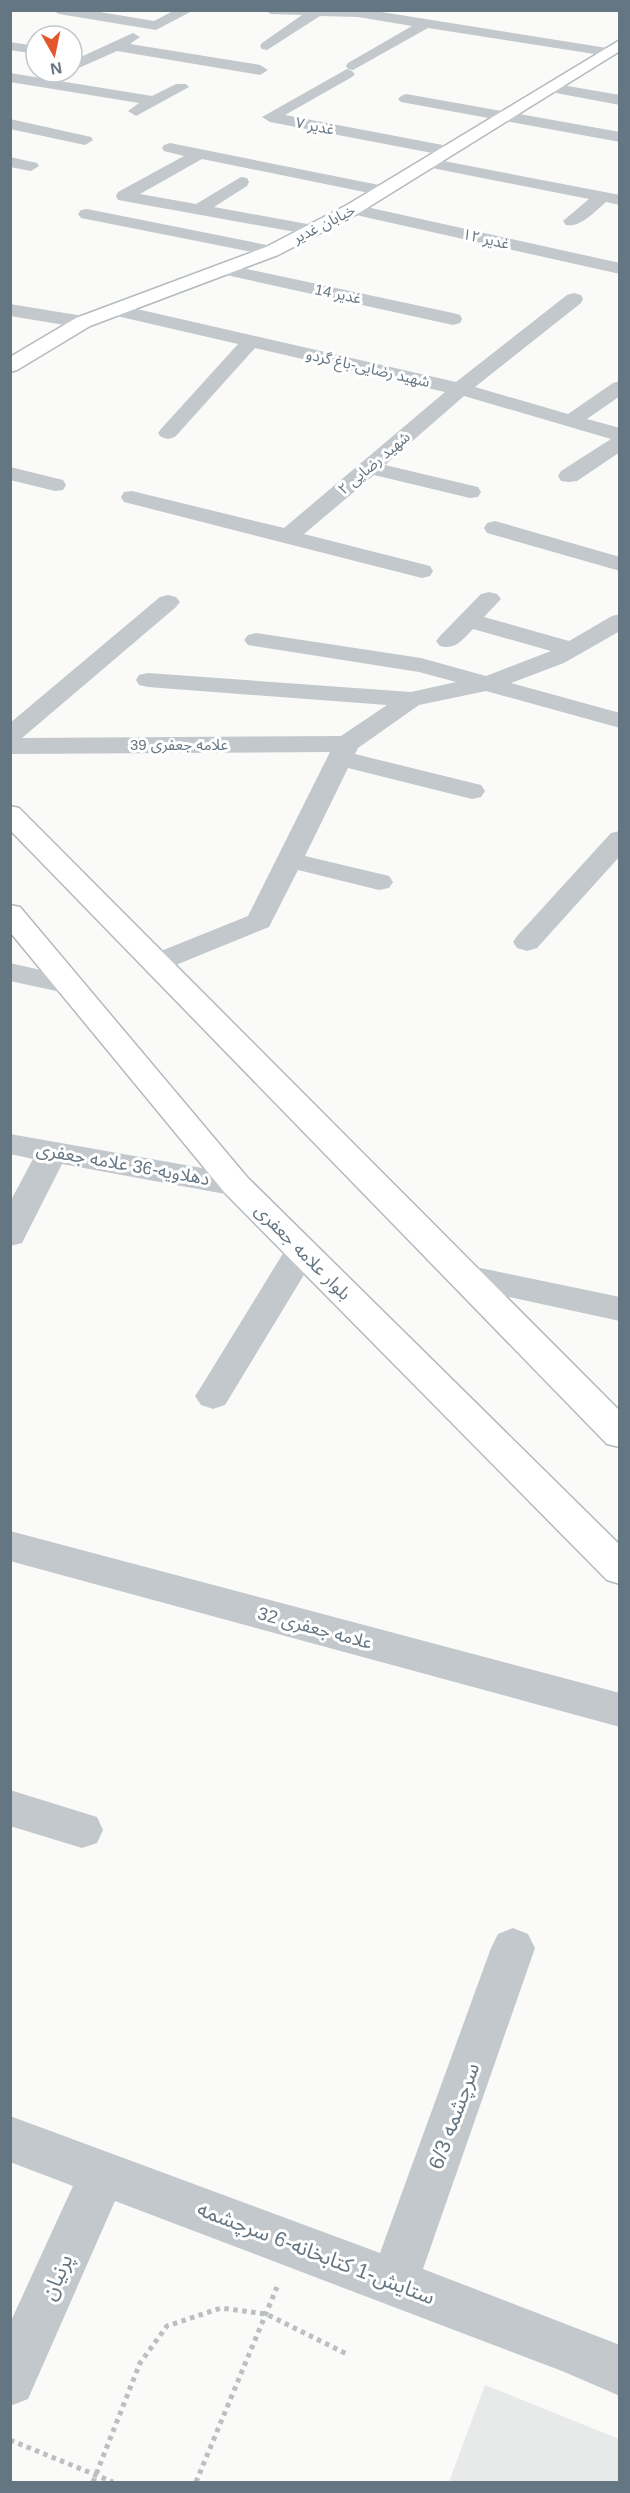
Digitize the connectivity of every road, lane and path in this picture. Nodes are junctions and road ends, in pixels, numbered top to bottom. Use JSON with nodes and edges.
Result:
{"nodes":[{"id":1,"x":60,"y":10,"type":"edge"},
{"id":2,"x":187,"y":10,"type":"edge"},
{"id":3,"x":271,"y":10,"type":"edge"},
{"id":4,"x":317,"y":11,"type":"edge"},
{"id":5,"x":425,"y":24,"type":"junction"},
{"id":6,"x":156,"y":26,"type":"junction"},
{"id":7,"x":115,"y":46,"type":"junction"},
{"id":8,"x":267,"y":46,"type":"dead end"},
{"id":9,"x":613,"y":48,"type":"edge"},
{"id":10,"x":84,"y":57,"type":"edge"},
{"id":11,"x":260,"y":70,"type":"dead end"},
{"id":12,"x":35,"y":84,"type":"edge"},
{"id":13,"x":51,"y":84,"type":"edge"},
{"id":14,"x":181,"y":87,"type":"dead end"},
{"id":15,"x":550,"y":88,"type":"junction"},
{"id":16,"x":20,"y":92,"type":"dead end"},
{"id":17,"x":406,"y":99,"type":"dead end"},
{"id":18,"x":620,"y":100,"type":"edge"},
{"id":19,"x":154,"y":101,"type":"junction"},
{"id":20,"x":132,"y":113,"type":"dead end"},
{"id":21,"x":506,"y":115,"type":"junction"},
{"id":22,"x":10,"y":124,"type":"edge"},
{"id":23,"x":620,"y":137,"type":"edge"},
{"id":24,"x":85,"y":140,"type":"dead end"},
{"id":25,"x":170,"y":148,"type":"dead end"},
{"id":26,"x":448,"y":151,"type":"junction"},
{"id":27,"x":199,"y":154,"type":"junction"},
{"id":28,"x":10,"y":162,"type":"edge"},
{"id":29,"x":428,"y":163,"type":"junction"},
{"id":30,"x":31,"y":166,"type":"dead end"},
{"id":31,"x":557,"y":168,"type":"dead end"},
{"id":32,"x":241,"y":182,"type":"dead end"},
{"id":33,"x":536,"y":184,"type":"junction"},
{"id":34,"x":384,"y":191,"type":"junction"},
{"id":35,"x":521,"y":195,"type":"dead end"},
{"id":36,"x":611,"y":198,"type":"edge"},
{"id":37,"x":353,"y":209,"type":"junction"},
{"id":38,"x":198,"y":210,"type":"junction"},
{"id":39,"x":87,"y":213,"type":"dead end"},
{"id":40,"x":572,"y":221,"type":"dead end"},
{"id":41,"x":312,"y":230,"type":"junction"},
{"id":42,"x":272,"y":251,"type":"junction"},
{"id":43,"x":223,"y":269,"type":"junction"},
{"id":44,"x":620,"y":269,"type":"edge"},
{"id":45,"x":574,"y":299,"type":"dead end"},
{"id":46,"x":10,"y":310,"type":"edge"},
{"id":47,"x":115,"y":310,"type":"junction"},
{"id":48,"x":453,"y":319,"type":"dead end"},
{"id":49,"x":83,"y":322,"type":"junction"},
{"id":50,"x":250,"y":342,"type":"junction"},
{"id":51,"x":10,"y":366,"type":"edge"},
{"id":52,"x":620,"y":387,"type":"edge"},
{"id":53,"x":460,"y":389,"type":"junction"},
{"id":54,"x":572,"y":421,"type":"junction"},
{"id":55,"x":168,"y":433,"type":"dead end"},
{"id":56,"x":620,"y":435,"type":"edge"},
{"id":57,"x":620,"y":442,"type":"edge"},
{"id":58,"x":370,"y":468,"type":"junction"},
{"id":59,"x":10,"y":473,"type":"edge"},
{"id":60,"x":569,"y":476,"type":"dead end"},
{"id":61,"x":55,"y":485,"type":"dead end"},
{"id":62,"x":470,"y":492,"type":"dead end"},
{"id":63,"x":132,"y":497,"type":"dead end"},
{"id":64,"x":495,"y":528,"type":"dead end"},
{"id":65,"x":288,"y":536,"type":"junction"},
{"id":66,"x":620,"y":564,"type":"edge"},
{"id":67,"x":422,"y":571,"type":"dead end"},
{"id":68,"x":489,"y":599,"type":"dead end"},
{"id":69,"x":168,"y":602,"type":"dead end"},
{"id":70,"x":468,"y":620,"type":"junction"},
{"id":71,"x":620,"y":621,"type":"edge"},
{"id":72,"x":256,"y":640,"type":"dead end"},
{"id":73,"x":448,"y":641,"type":"dead end"},
{"id":74,"x":572,"y":649,"type":"junction"},
{"id":75,"x":148,"y":680,"type":"dead end"},
{"id":76,"x":488,"y":683,"type":"junction"},
{"id":77,"x":411,"y":699,"type":"junction"},
{"id":78,"x":620,"y":721,"type":"edge"},
{"id":79,"x":10,"y":736,"type":"edge"},
{"id":80,"x":10,"y":746,"type":"edge"},
{"id":81,"x":344,"y":751,"type":"junction"},
{"id":82,"x":472,"y":790,"type":"dead end"},
{"id":83,"x":10,"y":814,"type":"edge"},
{"id":84,"x":620,"y":839,"type":"edge"},
{"id":85,"x":290,"y":860,"type":"junction"},
{"id":86,"x":379,"y":882,"type":"dead end"},
{"id":87,"x":10,"y":913,"type":"edge"},
{"id":88,"x":527,"y":942,"type":"dead end"},
{"id":89,"x":156,"y":963,"type":"junction"},
{"id":90,"x":10,"y":972,"type":"edge"},
{"id":91,"x":70,"y":985,"type":"junction"},
{"id":92,"x":10,"y":1144,"type":"edge"},
{"id":93,"x":52,"y":1152,"type":"junction"},
{"id":94,"x":236,"y":1185,"type":"junction"},
{"id":95,"x":10,"y":1236,"type":"edge"},
{"id":96,"x":302,"y":1250,"type":"junction"},
{"id":97,"x":466,"y":1277,"type":"junction"},
{"id":98,"x":620,"y":1309,"type":"edge"},
{"id":99,"x":213,"y":1396,"type":"dead end"},
{"id":100,"x":620,"y":1434,"type":"edge"},
{"id":101,"x":10,"y":1546,"type":"edge"},
{"id":102,"x":620,"y":1569,"type":"edge"},
{"id":103,"x":620,"y":1710,"type":"edge"},
{"id":104,"x":10,"y":1808,"type":"edge"},
{"id":105,"x":82,"y":1830,"type":"dead end"},
{"id":106,"x":513,"y":1948,"type":"dead end"},
{"id":107,"x":10,"y":2139,"type":"edge"},
{"id":108,"x":103,"y":2173,"type":"junction"},
{"id":109,"x":295,"y":2245,"type":"junction"},
{"id":110,"x":394,"y":2283,"type":"junction"},
{"id":111,"x":266,"y":2314,"type":"junction"},
{"id":112,"x":349,"y":2355,"type":"dead end"},
{"id":113,"x":620,"y":2371,"type":"edge"},
{"id":114,"x":10,"y":2381,"type":"edge"},
{"id":115,"x":10,"y":2440,"type":"edge"},
{"id":116,"x":96,"y":2475,"type":"junction"},
{"id":117,"x":93,"y":2482,"type":"edge"},
{"id":118,"x":113,"y":2482,"type":"edge"},
{"id":119,"x":196,"y":2482,"type":"edge"}],
"edges":[{"from":1,"to":6,"type":"street"},
{"from":2,"to":6,"type":"street"},
{"from":3,"to":4,"type":"street"},
{"from":4,"to":5,"type":"street"},
{"from":4,"to":8,"type":"street"},
{"from":5,"to":9,"type":"street"},
{"from":5,"to":26,"type":"street","name":"غدیر ۷"},
{"from":6,"to":7,"type":"street"},
{"from":7,"to":10,"type":"street"},
{"from":7,"to":11,"type":"street"},
{"from":9,"to":15,"type":"main road","name":"خیابان غدیر"},
{"from":12,"to":16,"type":"street"},
{"from":13,"to":19,"type":"street"},
{"from":14,"to":19,"type":"street"},
{"from":15,"to":18,"type":"street"},
{"from":15,"to":21,"type":"main road","name":"خیابان غدیر"},
{"from":17,"to":21,"type":"street"},
{"from":19,"to":20,"type":"street"},
{"from":21,"to":23,"type":"street"},
{"from":21,"to":26,"type":"main road","name":"خیابان غدیر"},
{"from":22,"to":24,"type":"street"},
{"from":25,"to":27,"type":"street"},
{"from":26,"to":29,"type":"main road","name":"خیابان غدیر"},
{"from":27,"to":34,"type":"street"},
{"from":27,"to":38,"type":"street"},
{"from":28,"to":30,"type":"street"},
{"from":29,"to":33,"type":"street"},
{"from":29,"to":34,"type":"main road","name":"خیابان غدیر"},
{"from":31,"to":33,"type":"street"},
{"from":32,"to":38,"type":"street"},
{"from":33,"to":35,"type":"street"},
{"from":33,"to":36,"type":"street"},
{"from":34,"to":37,"type":"main road","name":"خیابان غدیر"},
{"from":36,"to":40,"type":"street"},
{"from":37,"to":41,"type":"main road","name":"خیابان غدیر"},
{"from":37,"to":44,"type":"street","name":"غدیر ۱۲"},
{"from":38,"to":41,"type":"street"},
{"from":39,"to":42,"type":"street"},
{"from":41,"to":42,"type":"main road","name":"خیابان غدیر"},
{"from":42,"to":43,"type":"main road","name":"خیابان غدیر"},
{"from":43,"to":47,"type":"main road","name":"خیابان غدیر"},
{"from":43,"to":48,"type":"street","name":"غدیر 14"},
{"from":45,"to":53,"type":"street","name":"شهید رضایی ۲"},
{"from":46,"to":49,"type":"street"},
{"from":47,"to":49,"type":"main road","name":"خیابان غدیر"},
{"from":47,"to":50,"type":"street","name":"شهید رضایی-باغ گردو"},
{"from":49,"to":51,"type":"main road","name":"خیابان غدیر"},
{"from":50,"to":53,"type":"street","name":"شهید رضایی-باغ گردو"},
{"from":50,"to":55,"type":"street"},
{"from":52,"to":54,"type":"street"},
{"from":53,"to":54,"type":"street","name":"شهید رضایی-باغ گردو"},
{"from":53,"to":58,"type":"street","name":"شهید رضایی ۲"},
{"from":54,"to":56,"type":"street","name":"شهید رضایی-باغ گردو"},
{"from":57,"to":60,"type":"street"},
{"from":58,"to":62,"type":"street"},
{"from":58,"to":65,"type":"street","name":"شهید رضایی ۲"},
{"from":59,"to":61,"type":"street"},
{"from":63,"to":65,"type":"street"},
{"from":64,"to":66,"type":"street"},
{"from":65,"to":67,"type":"street"},
{"from":68,"to":70,"type":"street"},
{"from":69,"to":79,"type":"street"},
{"from":70,"to":73,"type":"street"},
{"from":70,"to":74,"type":"street"},
{"from":71,"to":74,"type":"street"},
{"from":72,"to":76,"type":"street"},
{"from":74,"to":76,"type":"street"},
{"from":75,"to":77,"type":"street"},
{"from":76,"to":77,"type":"street"},
{"from":76,"to":78,"type":"street"},
{"from":77,"to":81,"type":"street"},
{"from":80,"to":81,"type":"street","name":"علامه جعفری 39"},
{"from":81,"to":82,"type":"street","name":"علامه جعفری 39"},
{"from":81,"to":85,"type":"street"},
{"from":83,"to":89,"type":"main road"},
{"from":84,"to":88,"type":"street"},
{"from":85,"to":86,"type":"street"},
{"from":85,"to":89,"type":"street"},
{"from":87,"to":91,"type":"main road","name":"بلوار علامه جعفری"},
{"from":89,"to":97,"type":"main road"},
{"from":90,"to":91,"type":"street"},
{"from":91,"to":94,"type":"main road","name":"بلوار علامه جعفری"},
{"from":92,"to":93,"type":"street","name":"دهلاویه-36 علامه جعفری"},
{"from":93,"to":94,"type":"street","name":"دهلاویه-36 علامه جعفری"},
{"from":93,"to":95,"type":"street"},
{"from":94,"to":96,"type":"main road","name":"بلوار علامه جعفری"},
{"from":96,"to":99,"type":"street"},
{"from":96,"to":102,"type":"main road","name":"بلوار علامه جعفری"},
{"from":97,"to":98,"type":"street"},
{"from":97,"to":100,"type":"main road"},
{"from":101,"to":103,"type":"street","name":"علامه جعفری 32"},
{"from":104,"to":105,"type":"street"},
{"from":106,"to":110,"type":"street","name":"سرچشمه 6/3"},
{"from":107,"to":108,"type":"street","name":"ستایش-1 کتابخانه-6 سرچشمه"},
{"from":108,"to":109,"type":"street","name":"ستایش-1 کتابخانه-6 سرچشمه"},
{"from":108,"to":114,"type":"street","name":"پرنیان"},
{"from":109,"to":110,"type":"street","name":"ستایش-1 کتابخانه-6 سرچشمه"},
{"from":109,"to":111,"type":"path"},
{"from":110,"to":113,"type":"street","name":"ستایش-1 کتابخانه-6 سرچشمه"},
{"from":111,"to":112,"type":"path"},
{"from":111,"to":116,"type":"path"},
{"from":111,"to":119,"type":"path"},
{"from":115,"to":116,"type":"path"},
{"from":116,"to":117,"type":"path"},
{"from":116,"to":118,"type":"path"}]}
